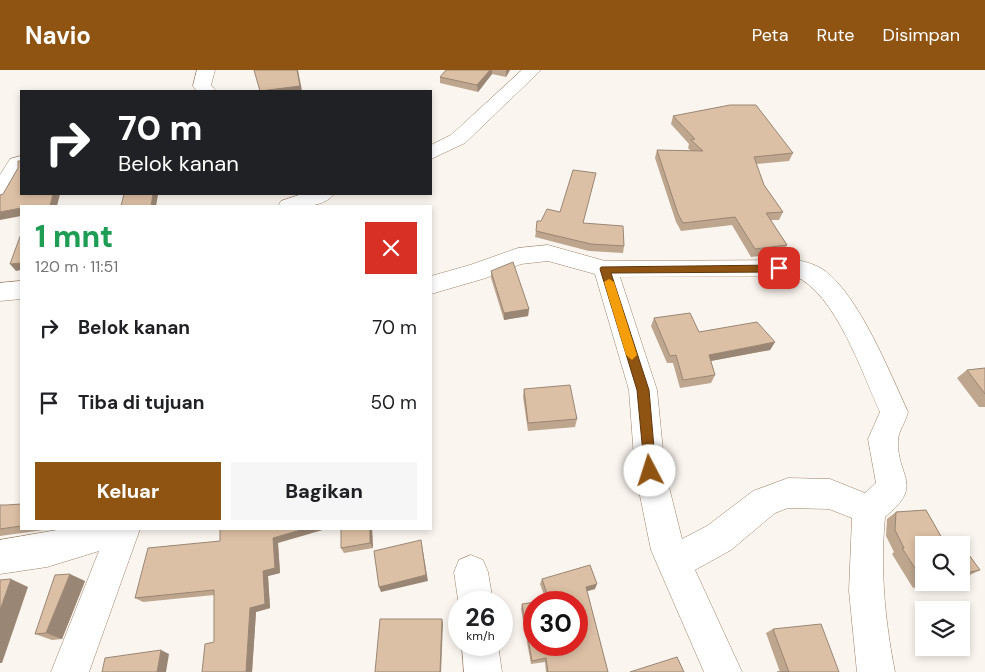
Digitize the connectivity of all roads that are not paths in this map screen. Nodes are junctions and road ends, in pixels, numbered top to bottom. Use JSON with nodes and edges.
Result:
{"nodes":[{"id":1,"x":206,"y":70,"type":"edge"},
{"id":2,"x":532,"y":70,"type":"edge"},
{"id":3,"x":206,"y":90,"type":"edge"},
{"id":4,"x":432,"y":152,"type":"edge"},
{"id":5,"x":20,"y":162,"type":"edge"},
{"id":6,"x":0,"y":194,"type":"edge"},
{"id":7,"x":319,"y":195,"type":"edge"},
{"id":8,"x":294,"y":202,"type":"edge"},
{"id":9,"x":605,"y":269,"type":"junction"},
{"id":10,"x":432,"y":286,"type":"edge"},
{"id":11,"x":868,"y":510,"type":"junction"},
{"id":12,"x":115,"y":530,"type":"edge"},
{"id":13,"x":124,"y":530,"type":"edge"},
{"id":14,"x":0,"y":557,"type":"edge"},
{"id":15,"x":671,"y":557,"type":"junction"},
{"id":16,"x":481,"y":656,"type":"edge"},
{"id":17,"x":70,"y":672,"type":"edge"},
{"id":18,"x":483,"y":672,"type":"edge"},
{"id":19,"x":723,"y":672,"type":"edge"},
{"id":20,"x":876,"y":672,"type":"edge"}],
"edges":[{"from":1,"to":3,"type":"street"},
{"from":2,"to":4,"type":"street"},
{"from":5,"to":6,"type":"street"},
{"from":7,"to":8,"type":"street"},
{"from":9,"to":10,"type":"street"},
{"from":9,"to":11,"type":"street"},
{"from":9,"to":15,"type":"street"},
{"from":11,"to":15,"type":"street"},
{"from":11,"to":20,"type":"street"},
{"from":12,"to":14,"type":"street"},
{"from":13,"to":17,"type":"street"},
{"from":15,"to":19,"type":"street"},
{"from":16,"to":18,"type":"street"}]}
